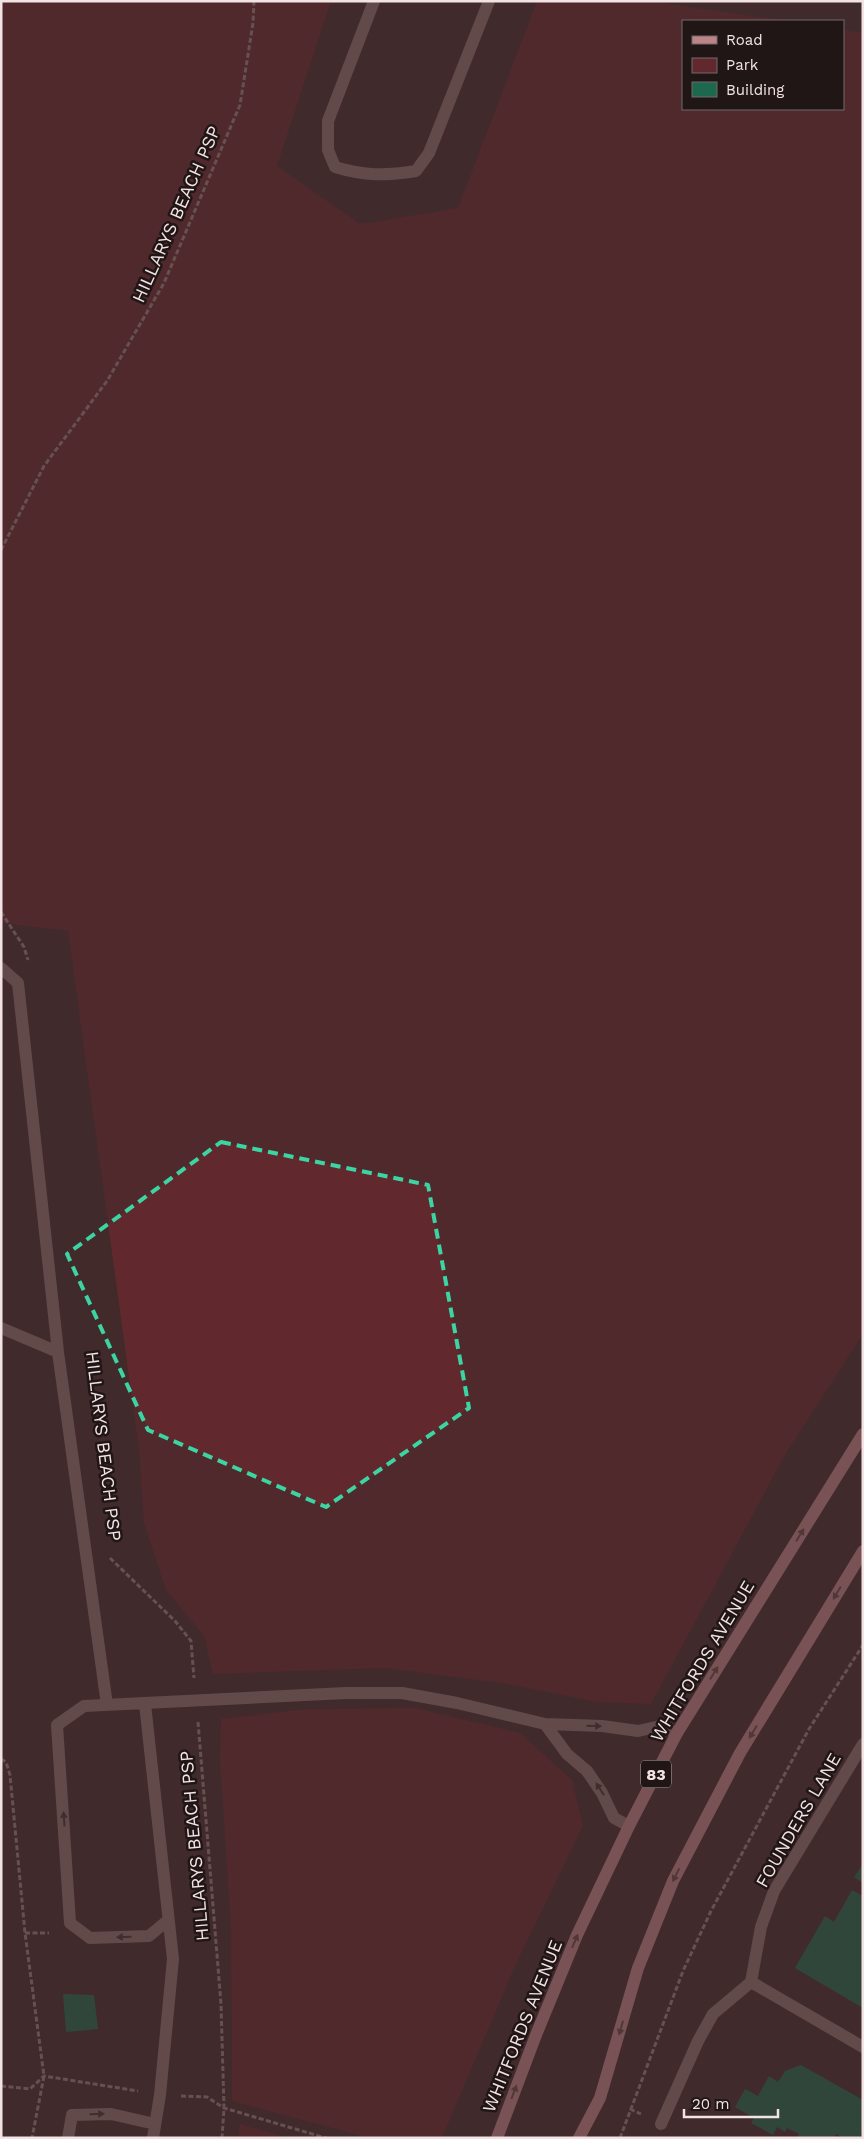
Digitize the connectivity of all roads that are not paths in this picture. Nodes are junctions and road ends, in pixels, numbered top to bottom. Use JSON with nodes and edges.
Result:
{"nodes":[{"id":1,"x":374,"y":1,"type":"edge"},
{"id":2,"x":489,"y":1,"type":"edge"},
{"id":3,"x":1,"y":968,"type":"edge"},
{"id":4,"x":1,"y":1328,"type":"edge"},
{"id":5,"x":58,"y":1352,"type":"junction"},
{"id":6,"x":863,"y":1434,"type":"edge"},
{"id":7,"x":863,"y":1551,"type":"edge"},
{"id":8,"x":145,"y":1704,"type":"junction"},
{"id":9,"x":107,"y":1705,"type":"junction"},
{"id":10,"x":545,"y":1724,"type":"junction"},
{"id":11,"x":677,"y":1733,"type":"junction"},
{"id":12,"x":863,"y":1744,"type":"edge"},
{"id":13,"x":629,"y":1826,"type":"junction"},
{"id":14,"x":167,"y":1921,"type":"junction"},
{"id":15,"x":751,"y":1982,"type":"junction"},
{"id":16,"x":863,"y":2046,"type":"edge"},
{"id":17,"x":155,"y":2124,"type":"junction"},
{"id":18,"x":661,"y":2124,"type":"dead end"},
{"id":19,"x":68,"y":2138,"type":"edge"},
{"id":20,"x":153,"y":2138,"type":"edge"},
{"id":21,"x":497,"y":2138,"type":"edge"},
{"id":22,"x":579,"y":2138,"type":"edge"}],
"edges":[{"from":1,"to":2,"type":"street"},
{"from":3,"to":5,"type":"street"},
{"from":4,"to":5,"type":"street"},
{"from":5,"to":9,"type":"street"},
{"from":11,"to":6,"type":"main road","name":"WHITFORDS AVENUE","number":"83","one_way":true},
{"from":7,"to":22,"type":"main road","one_way":true},
{"from":8,"to":9,"type":"street"},
{"from":8,"to":10,"type":"street"},
{"from":8,"to":14,"type":"street"},
{"from":14,"to":9,"type":"street","one_way":true},
{"from":10,"to":11,"type":"street","one_way":true},
{"from":13,"to":10,"type":"street","one_way":true},
{"from":11,"to":13,"type":"main road","name":"WHITFORDS AVENUE","number":"83"},
{"from":12,"to":15,"type":"street","name":"FOUNDERS LANE"},
{"from":21,"to":13,"type":"main road","name":"WHITFORDS AVENUE","number":"83","one_way":true},
{"from":14,"to":17,"type":"street"},
{"from":15,"to":16,"type":"street"},
{"from":15,"to":18,"type":"street"},
{"from":19,"to":17,"type":"street","one_way":true},
{"from":17,"to":20,"type":"street"}]}
